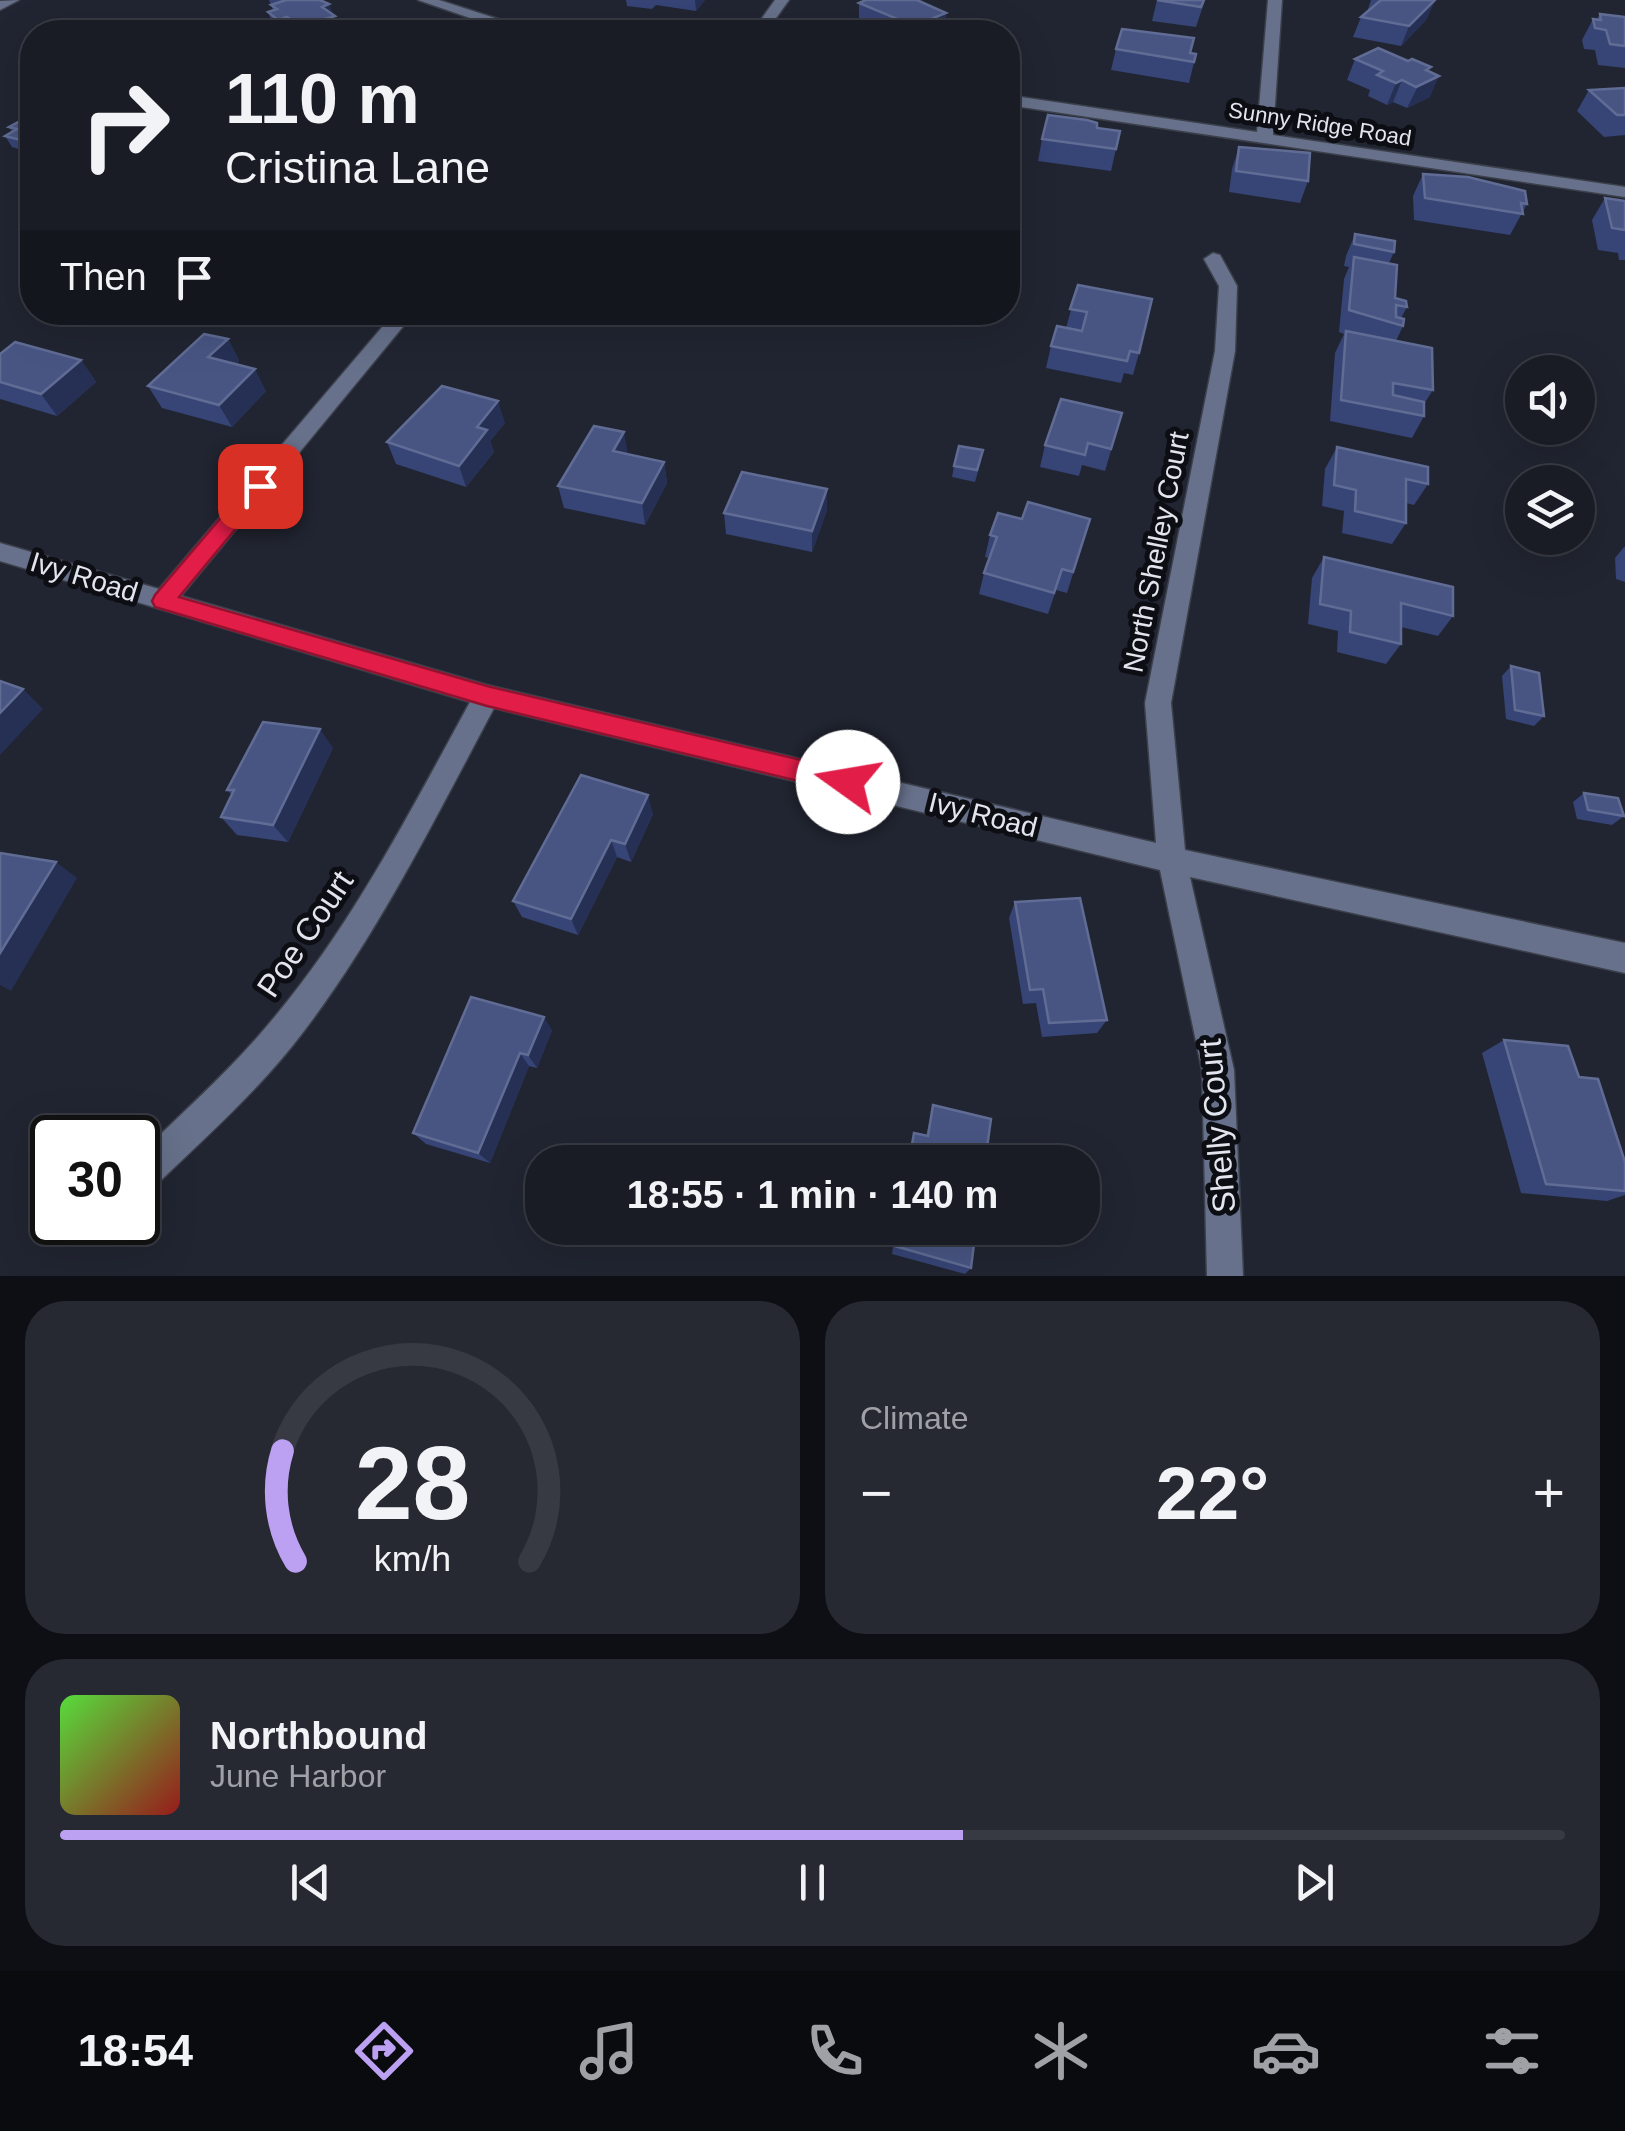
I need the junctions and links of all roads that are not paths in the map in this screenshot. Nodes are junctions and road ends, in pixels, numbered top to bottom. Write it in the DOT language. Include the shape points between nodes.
graph roads {
  1 [pos="12,0"];
  2 [pos="425,0"];
  3 [pos="1275,0"];
  4 [pos="0,6"];
  5 [pos="487,20"];
  6 [pos="1020,102"];
  7 [pos="1265,138"];
  8 [pos="1625,192"];
  9 [pos="1213,258"];
  10 [pos="395,325"];
  11 [pos="0,552"];
  12 [pos="163,601"];
  13 [pos="487,696"];
  14 [pos="1172,860"];
  15 [pos="1625,958"];
  16 [pos="160,1157"];
  17 [pos="1225,1276"];
  1 -- 4 [label="street"];
  2 -- 5 [label="street"];
  3 -- 7 [label="street"];
  6 -- 7 [label="street, Sunny Ridge Road"];
  7 -- 8 [label="street, Sunny Ridge Road"];
  9 -- 14 [label="street, North Shelley Court" via="1228,286 1224,351 1158,704"];
  10 -- 12 [label="street"];
  11 -- 12 [label="street, Ivy Road"];
  12 -- 13 [label="street, Ivy Road"];
  13 -- 14 [label="street, Ivy Road"];
  13 -- 16 [label="street, Poe Court" via="322,979 258,1062"];
  14 -- 15 [label="street, Ivy Road"];
  14 -- 17 [label="street, Shelly Court" via="1218,1070"];
}
